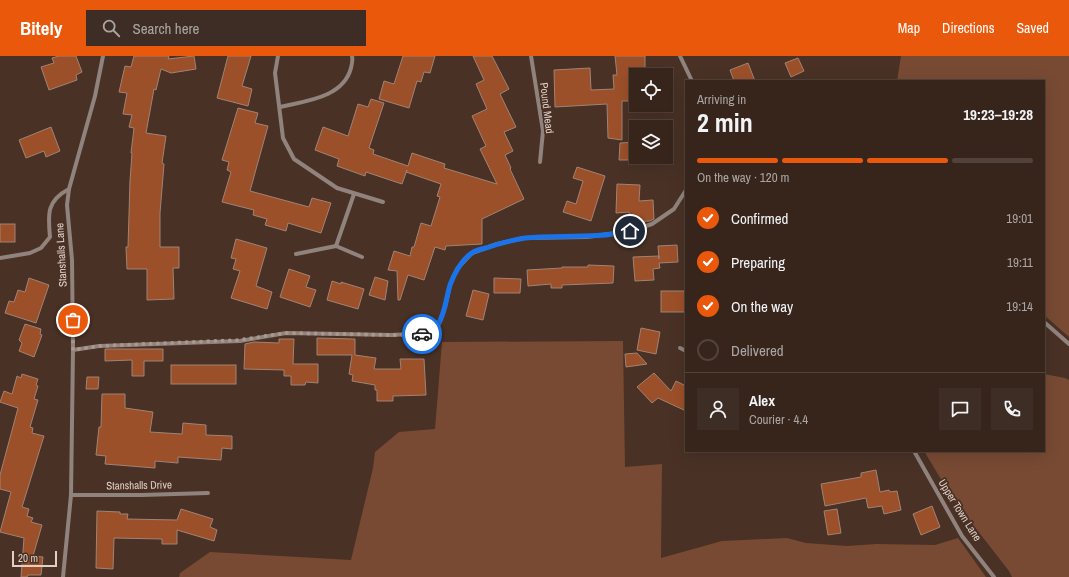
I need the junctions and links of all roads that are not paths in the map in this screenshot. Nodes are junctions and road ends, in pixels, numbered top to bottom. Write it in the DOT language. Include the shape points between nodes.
graph roads {
  1 [pos="103,56"];
  2 [pos="278,56"];
  3 [pos="352,56"];
  4 [pos="531,56"];
  5 [pos="680,56"];
  6 [pos="692,80"];
  7 [pos="280,107"];
  8 [pos="540,162"];
  9 [pos="69,189"];
  10 [pos="685,192"];
  11 [pos="354,194"];
  12 [pos="383,202"];
  13 [pos="336,246"];
  14 [pos="296,254"];
  15 [pos="362,257"];
  16 [pos="0,258"];
  17 [pos="1045,323"];
  18 [pos="1069,344"];
  19 [pos="680,348"];
  20 [pos="73,350"];
  21 [pos="685,350"];
  22 [pos="915,452"];
  23 [pos="208,493"];
  24 [pos="71,495"];
  25 [pos="64,577"];
  26 [pos="994,577"];
  1 -- 9 [label="street, Stanshalls Lane" via="95,96"];
  2 -- 7 [label="street" via="275,73"];
  3 -- 7 [label="street" via="348,76 339,87 325,96"];
  4 -- 8 [label="street, Pound Mead" via="543,131"];
  5 -- 6 [label="street"];
  7 -- 11 [label="street" via="283,138 294,159 337,188"];
  9 -- 16 [label="street" via="59,194 49,209 50,238 41,248 30,253"];
  9 -- 20 [label="street, Stanshalls Lane" via="67,205 72,260"];
  10 -- 20 [label="street" via="674,209 652,224 630,231 587,237 524,238 472,253 457,269 439,324 426,334 286,333 240,340 99,346"];
  11 -- 12 [label="street"];
  11 -- 13 [label="street"];
  13 -- 14 [label="street"];
  13 -- 15 [label="street"];
  17 -- 18 [label="street"];
  19 -- 21 [label="street"];
  20 -- 24 [label="street, Stanshalls Lane"];
  22 -- 26 [label="street, Upper Town Lane" via="962,536"];
  23 -- 24 [label="street, Stanshalls Drive"];
  24 -- 25 [label="street, Stanshalls Lane"];
}
